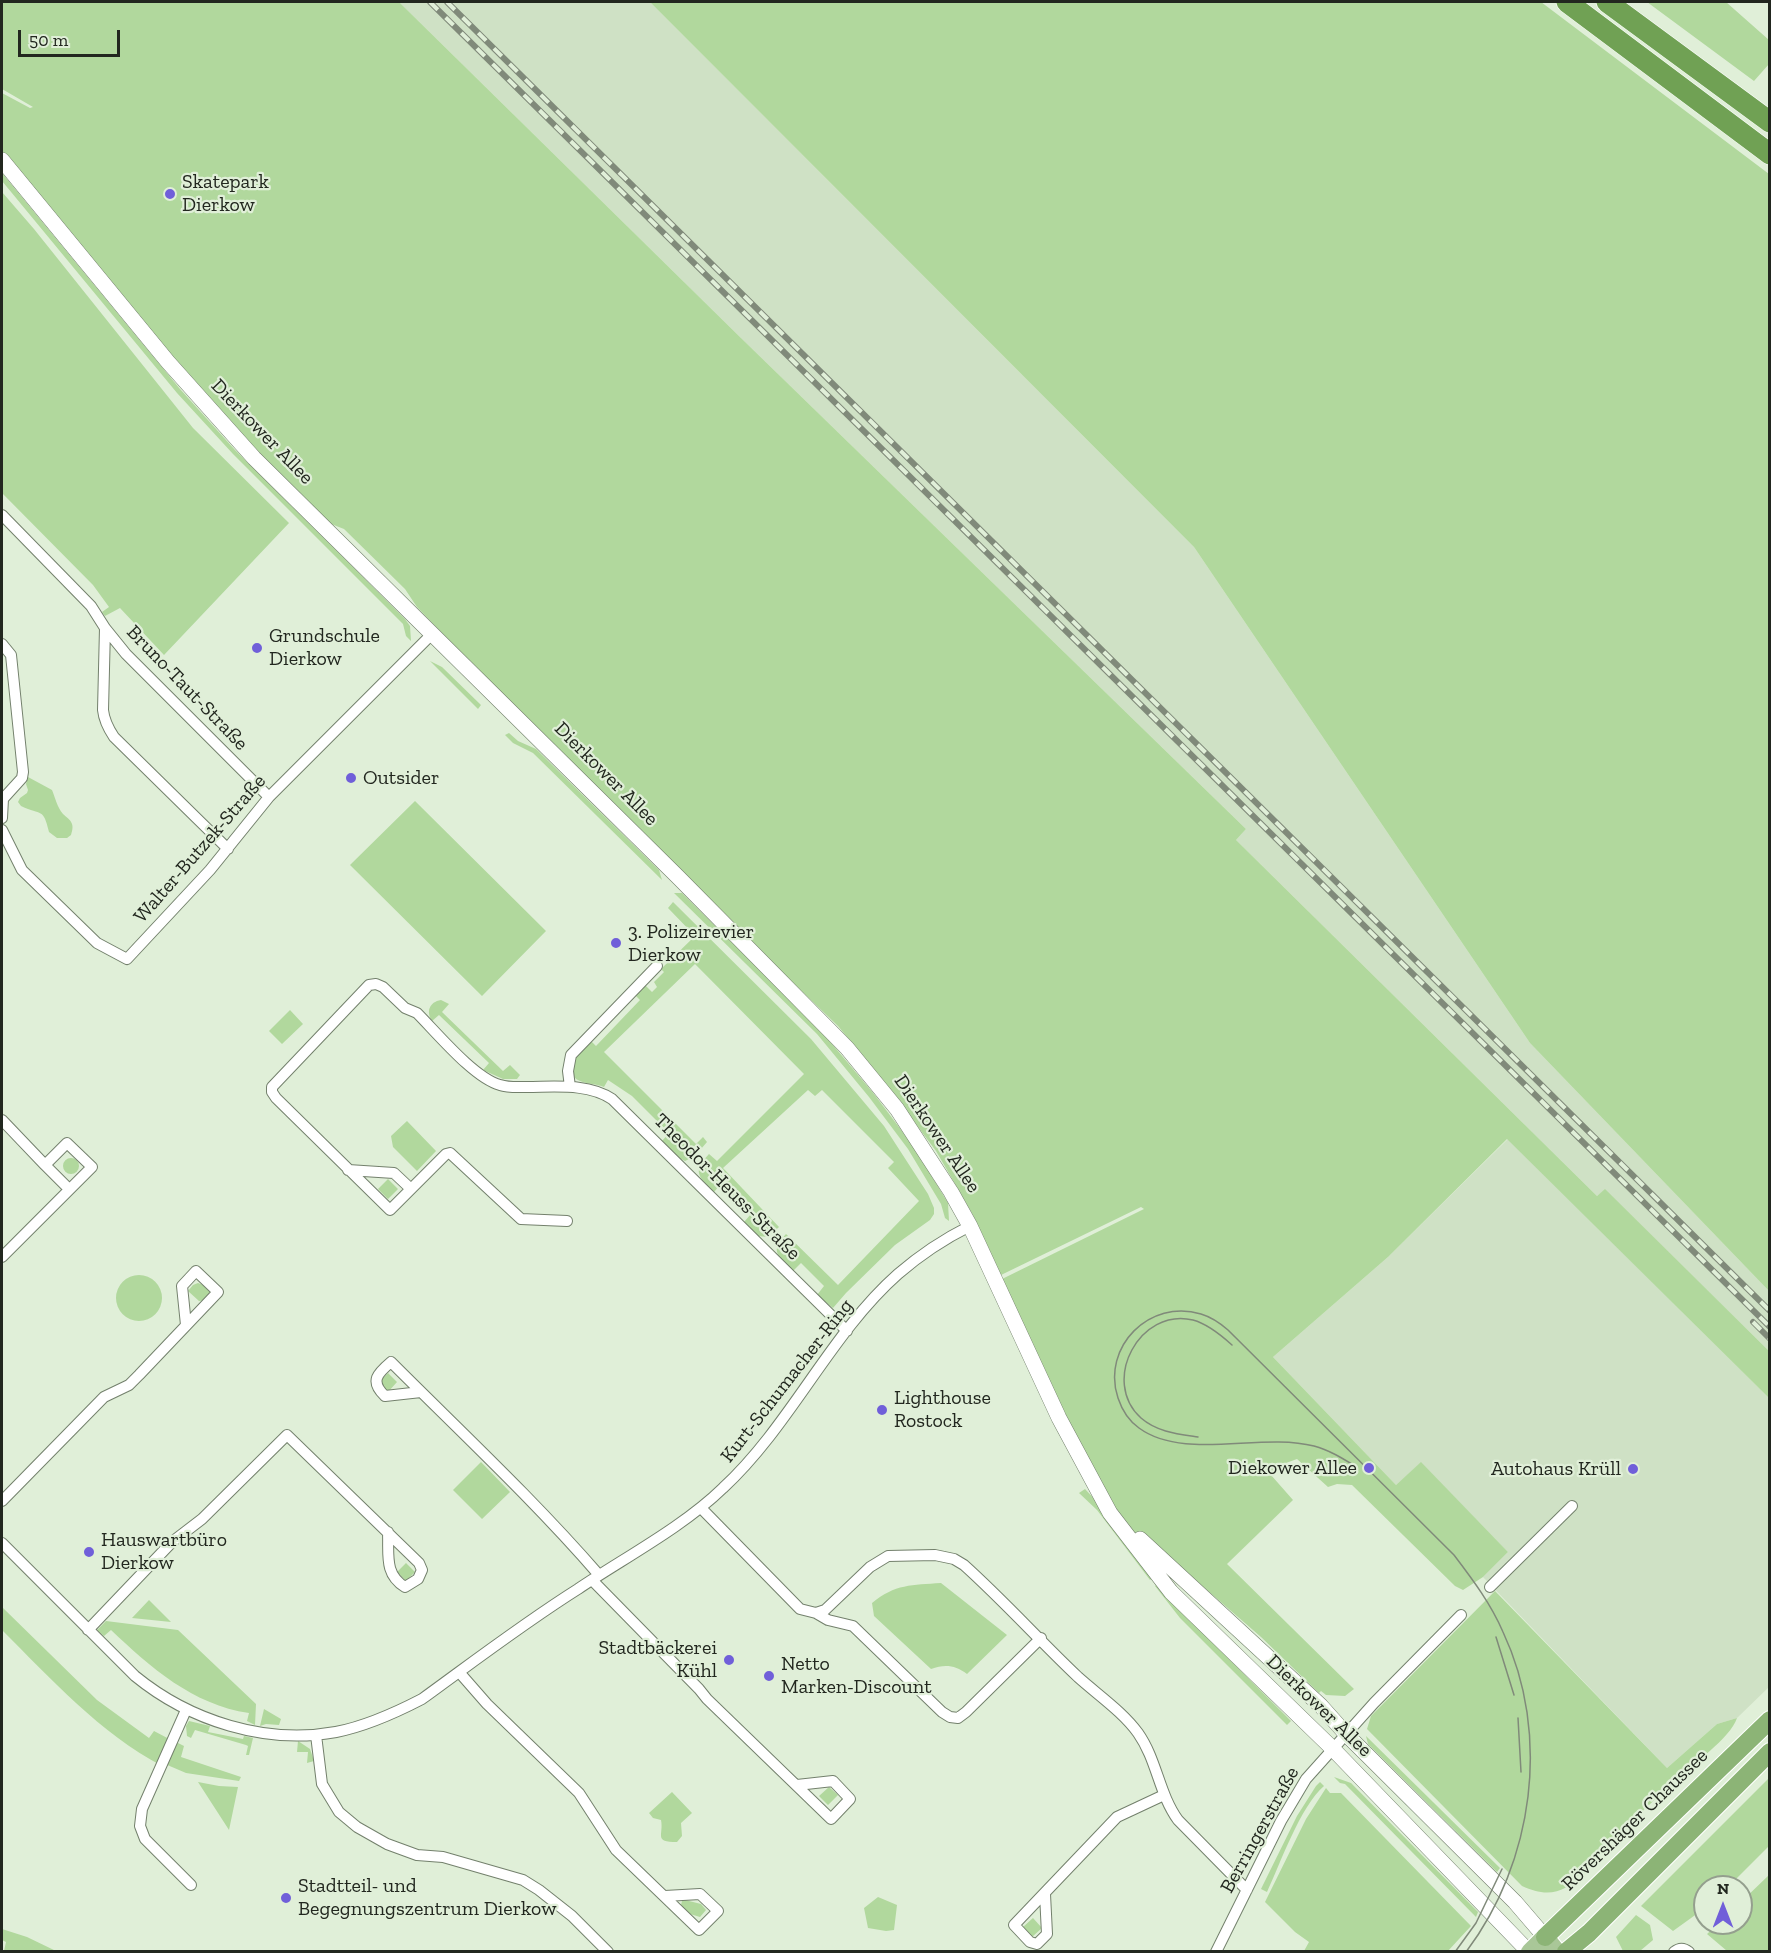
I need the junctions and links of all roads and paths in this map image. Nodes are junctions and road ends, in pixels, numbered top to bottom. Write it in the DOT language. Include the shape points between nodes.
graph roads {
  1 [pos="1567,2"];
  2 [pos="1607,2"];
  3 [pos="1770,122"];
  4 [pos="1770,154"];
  5 [pos="2,160"];
  6 [pos="2,515"];
  7 [pos="105,628"];
  8 [pos="432,634"];
  9 [pos="2,644"];
  10 [pos="269,797"];
  11 [pos="2,818"];
  12 [pos="2,830"];
  13 [pos="228,849"];
  14 [pos="657,966"];
  15 [pos="570,1088"];
  16 [pos="2,1120"];
  17 [pos="45,1165"];
  18 [pos="348,1170"];
  19 [pos="69,1189"];
  20 [pos="411,1190"];
  21 [pos="567,1221"];
  22 [pos="970,1226"];
  23 [pos="2,1257"];
  24 [pos="186,1325"];
  25 [pos="847,1331"];
  26 [pos="422,1392"];
  27 [pos="1093,1480"];
  28 [pos="2,1501"];
  29 [pos="1572,1506"];
  30 [pos="701,1508"];
  31 [pos="388,1532"];
  32 [pos="2,1543"];
  33 [pos="595,1578"];
  34 [pos="1490,1587"];
  35 [pos="816,1613"];
  36 [pos="1461,1615"];
  37 [pos="88,1630"];
  38 [pos="1041,1638"];
  39 [pos="459,1672"];
  40 [pos="186,1710"];
  41 [pos="1770,1720"];
  42 [pos="1346,1734"];
  43 [pos="316,1735"];
  44 [pos="1332,1748"];
  45 [pos="1770,1752"];
  46 [pos="797,1785"];
  47 [pos="1164,1795"];
  48 [pos="191,1885"];
  49 [pos="1247,1890"];
  50 [pos="1045,1894"];
  51 [pos="664,1896"];
  52 [pos="1551,1944"];
  53 [pos="608,1952"];
  54 [pos="1216,1952"];
  55 [pos="1529,1952"];
  56 [pos="1566,1952"];
  57 [pos="1674,1952"];
  58 [pos="1689,1952"];
  1 -- 4 [label="highway"];
  2 -- 3 [label="highway"];
  5 -- 8 [label="main road, Dierkower Allee" via="207,408"];
  6 -- 7 [label="street, Bruno-Taut-Straße" via="91,606"];
  7 -- 10 [label="street, Bruno-Taut-Straße" via="126,654"];
  7 -- 13 [label="street, Bruno-Taut-Straße" via="103,710 114,737"];
  8 -- 10 [label="street, Walter-Butzek-Straße"];
  8 -- 22 [label="main road, Dierkower Allee" via="847,1048 925,1149"];
  9 -- 11 [label="street" via="11,655 23,772 3,799"];
  10 -- 13 [label="street, Walter-Butzek-Straße"];
  12 -- 13 [label="street, Walter-Butzek-Straße" via="22,870 97,943 127,959"];
  14 -- 15 [label="street" via="571,1056"];
  15 -- 18 [label="street, Theodor-Heuss-Straße" via="512,1088 491,1082 417,1013 405,1008 383,987 369,985 272,1087 276,1098"];
  15 -- 25 [label="street, Theodor-Heuss-Straße" via="593,1090 612,1100"];
  16 -- 17 [label="street"];
  17 -- 19 [label="street"];
  17 -- 19 [label="street" via="67,1143 92,1167"];
  18 -- 20 [label="street" via="394,1173"];
  18 -- 20 [label="street, Theodor-Heuss-Straße" via="390,1210"];
  19 -- 23 [label="street"];
  20 -- 21 [label="street, Theodor-Heuss-Straße" via="450,1153 520,1219"];
  22 -- 25 [label="street, Kurt-Schumacher-Ring" via="897,1275"];
  22 -- 27 [label="main road, Dierkower Allee" via="1059,1418"];
  24 -- 24 [label="street" via="218,1292 195,1271 182,1286"];
  24 -- 28 [label="street" via="129,1385 104,1397"];
  25 -- 30 [label="street, Kurt-Schumacher-Ring" via="761,1448"];
  26 -- 33 [label="street" via="573,1544"];
  27 -- 42 [label="main road, Dierkower Allee" via="1137,1537 1321,1706"];
  27 -- 44 [label="main road, Dierkower Allee" via="1110,1513 1171,1592"];
  29 -- 34 [label="street"];
  30 -- 33 [label="street, Kurt-Schumacher-Ring"];
  30 -- 35 [label="street" via="800,1609"];
  31 -- 31 [label="street" via="422,1570 418,1579 405,1587 390,1572"];
  31 -- 37 [label="street" via="287,1435 202,1519 172,1542"];
  32 -- 37 [label="street, Kurt-Schumacher-Ring"];
  33 -- 39 [label="street, Kurt-Schumacher-Ring"];
  33 -- 46 [label="street" via="707,1699"];
  35 -- 38 [label="street" via="832,1605 879,1560 895,1555 935,1555 964,1565"];
  35 -- 38 [label="street" via="853,1626 942,1712 958,1718"];
  36 -- 42 [label="street, Dierkower Allee"];
  37 -- 40 [label="street, Kurt-Schumacher-Ring" via="144,1683"];
  38 -- 47 [label="street" via="1138,1733 1151,1755"];
  39 -- 43 [label="street, Kurt-Schumacher-Ring" via="422,1699 394,1713 361,1726"];
  39 -- 51 [label="street" via="579,1793 616,1850"];
  40 -- 43 [label="street, Kurt-Schumacher-Ring" via="245,1729"];
  40 -- 48 [label="street" via="142,1809 140,1826 145,1839"];
  41 -- 52 [label="highway, Rövershäger Chaussee"];
  42 -- 44 [label="street, Berringerstraße"];
  42 -- 52 [label="main road, Dierkower Allee" via="1509,1896"];
  43 -- 53 [label="street" via="322,1784 339,1812 357,1827 417,1855 443,1857 523,1880 572,1916"];
  44 -- 49 [label="street, Berringerstraße" via="1292,1801"];
  44 -- 55 [label="main road, Dierkower Allee"];
  45 -- 56 [label="highway"];
  46 -- 46 [label="street" via="831,1819 850,1799 833,1781"];
  47 -- 49 [label="street" via="1178,1820"];
  47 -- 50 [label="street" via="1117,1817"];
  49 -- 54 [label="street, Berringerstraße"];
  51 -- 51 [label="street" via="699,1930 718,1911 700,1894"];
  52 -- 55 [label="main road, Rövershäger Chaussee"];
  57 -- 58 [label="street"];
}
